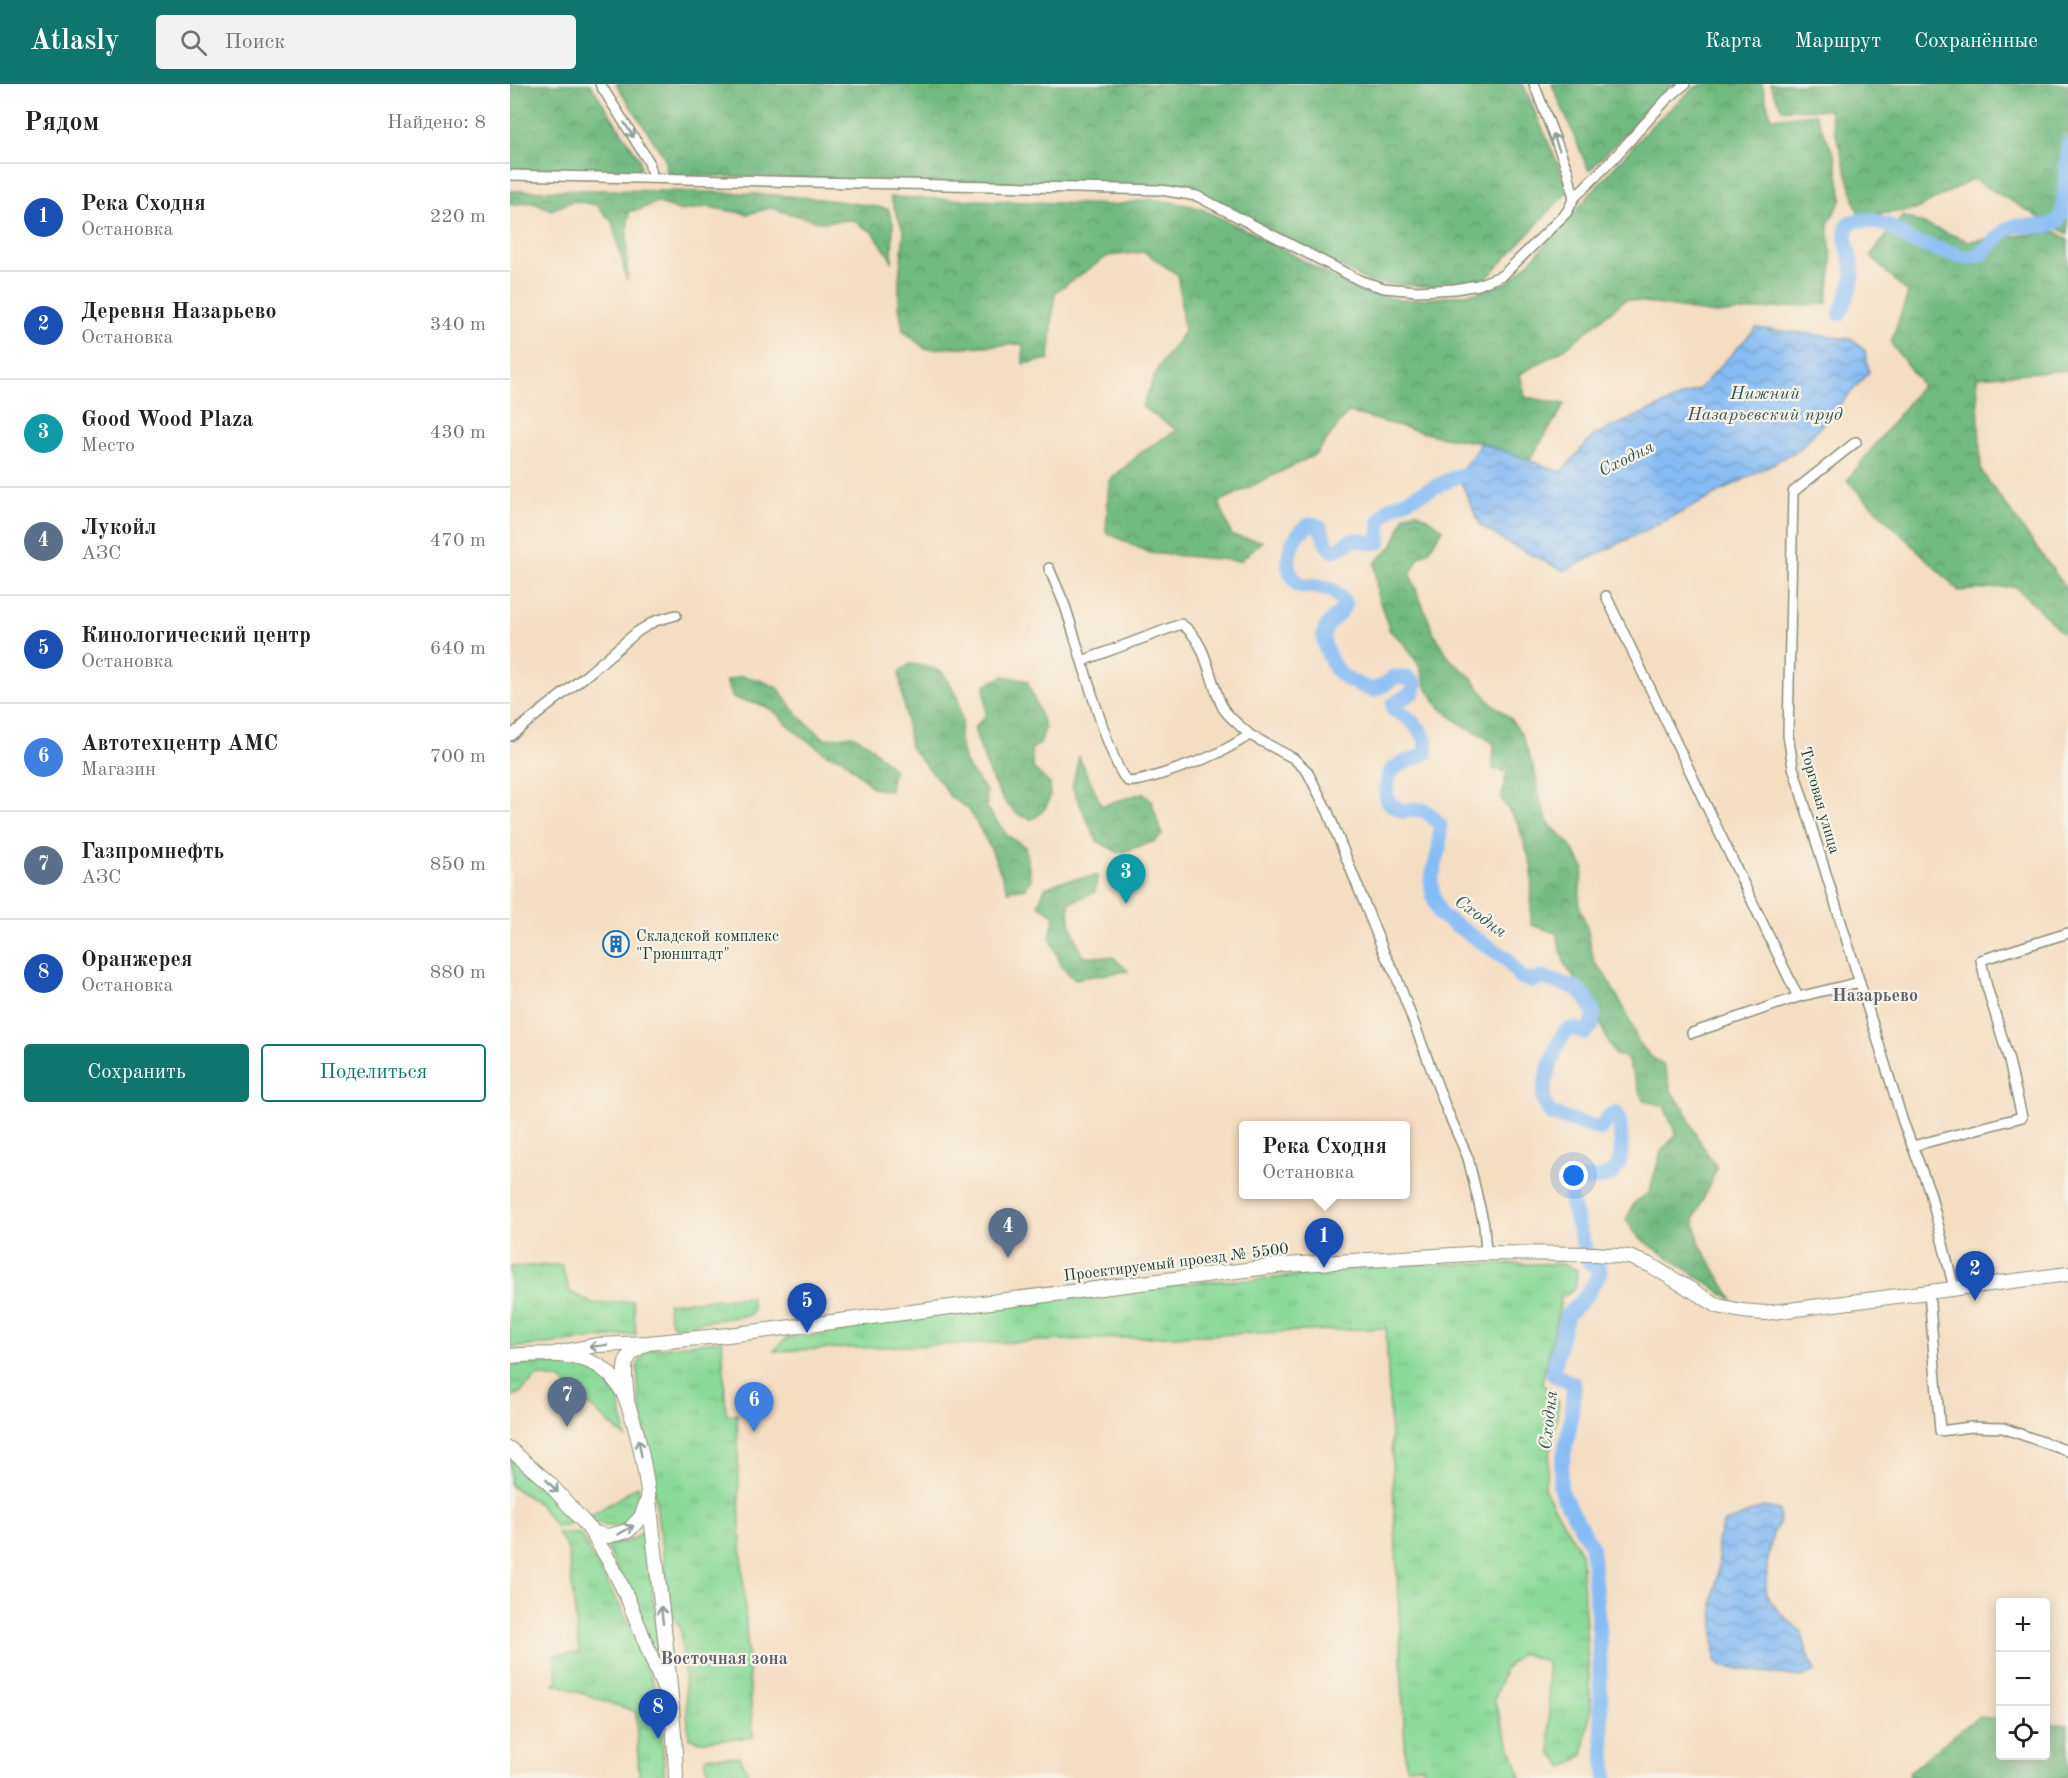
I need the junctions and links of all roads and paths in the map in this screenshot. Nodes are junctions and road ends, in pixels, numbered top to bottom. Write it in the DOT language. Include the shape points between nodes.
graph roads {
  1 [pos="600,84"];
  2 [pos="1534,84"];
  3 [pos="1684,84"];
  4 [pos="510,175"];
  5 [pos="653,178"];
  6 [pos="1574,198"];
  7 [pos="1856,442"];
  8 [pos="1049,568"];
  9 [pos="1606,596"];
  10 [pos="676,615"];
  11 [pos="1082,661"];
  12 [pos="1250,735"];
  13 [pos="510,736"];
  14 [pos="2068,933"];
  15 [pos="1860,982"];
  16 [pos="1798,998"];
  17 [pos="1692,1033"];
  18 [pos="1914,1146"];
  19 [pos="1486,1253"];
  20 [pos="2068,1274"];
  21 [pos="1954,1288"];
  22 [pos="1929,1292"];
  23 [pos="648,1343"];
  24 [pos="548,1355"];
  25 [pos="510,1356"];
  26 [pos="627,1400"];
  27 [pos="510,1449"];
  28 [pos="2068,1451"];
  29 [pos="649,1497"];
  30 [pos="589,1528"];
  31 [pos="674,1715"];
  32 [pos="676,1778"];
  1 -- 5 [label="street, one-way" via="649,162"];
  6 -- 2 [label="street, one-way"];
  3 -- 6 [label="street"];
  4 -- 5 [label="street"];
  5 -- 6 [label="street" via="1161,190 1197,195 1361,281 1418,291 1478,285 1503,275 1567,212"];
  7 -- 15 [label="street, Торговая улица" via="1793,492 1788,735 1793,767"];
  8 -- 11 [label="street"];
  9 -- 16 [label="street"];
  10 -- 13 [label="street" via="637,632"];
  11 -- 12 [label="street" via="1181,624 1191,630 1224,709"];
  11 -- 12 [label="street" via="1121,776 1127,781 1135,783 1217,754"];
  12 -- 19 [label="street" via="1293,758 1307,771 1329,812 1468,1158 1484,1225"];
  14 -- 18 [label="street" via="1981,960 2022,1117"];
  15 -- 16 [label="street"];
  15 -- 18 [label="street, Торговая улица"];
  16 -- 17 [label="street"];
  18 -- 21 [label="street, Торговая улица"];
  19 -- 22 [label="street, Проектируемый проезд № 5500" via="1629,1257 1650,1265 1718,1306 1765,1313"];
  19 -- 23 [label="street, Проектируемый проезд № 5500" via="1285,1264"];
  20 -- 21 [label="street, Проектируемый проезд № 5500"];
  21 -- 22 [label="street, Проектируемый проезд № 5500"];
  22 -- 28 [label="street" via="1940,1431 2003,1428"];
  23 -- 24 [label="street, Проектируемый проезд № 5500, one-way" via="597,1345"];
  23 -- 26 [label="street" via="633,1349 626,1360"];
  24 -- 25 [label="street"];
  24 -- 26 [label="street" via="594,1363 612,1377"];
  29 -- 26 [label="street, one-way"];
  27 -- 30 [label="street, one-way" via="549,1483"];
  30 -- 29 [label="street, one-way" via="608,1536 628,1531 641,1517"];
  31 -- 29 [label="street, one-way"];
  30 -- 31 [label="street" via="627,1597"];
  31 -- 32 [label="street"];
}
